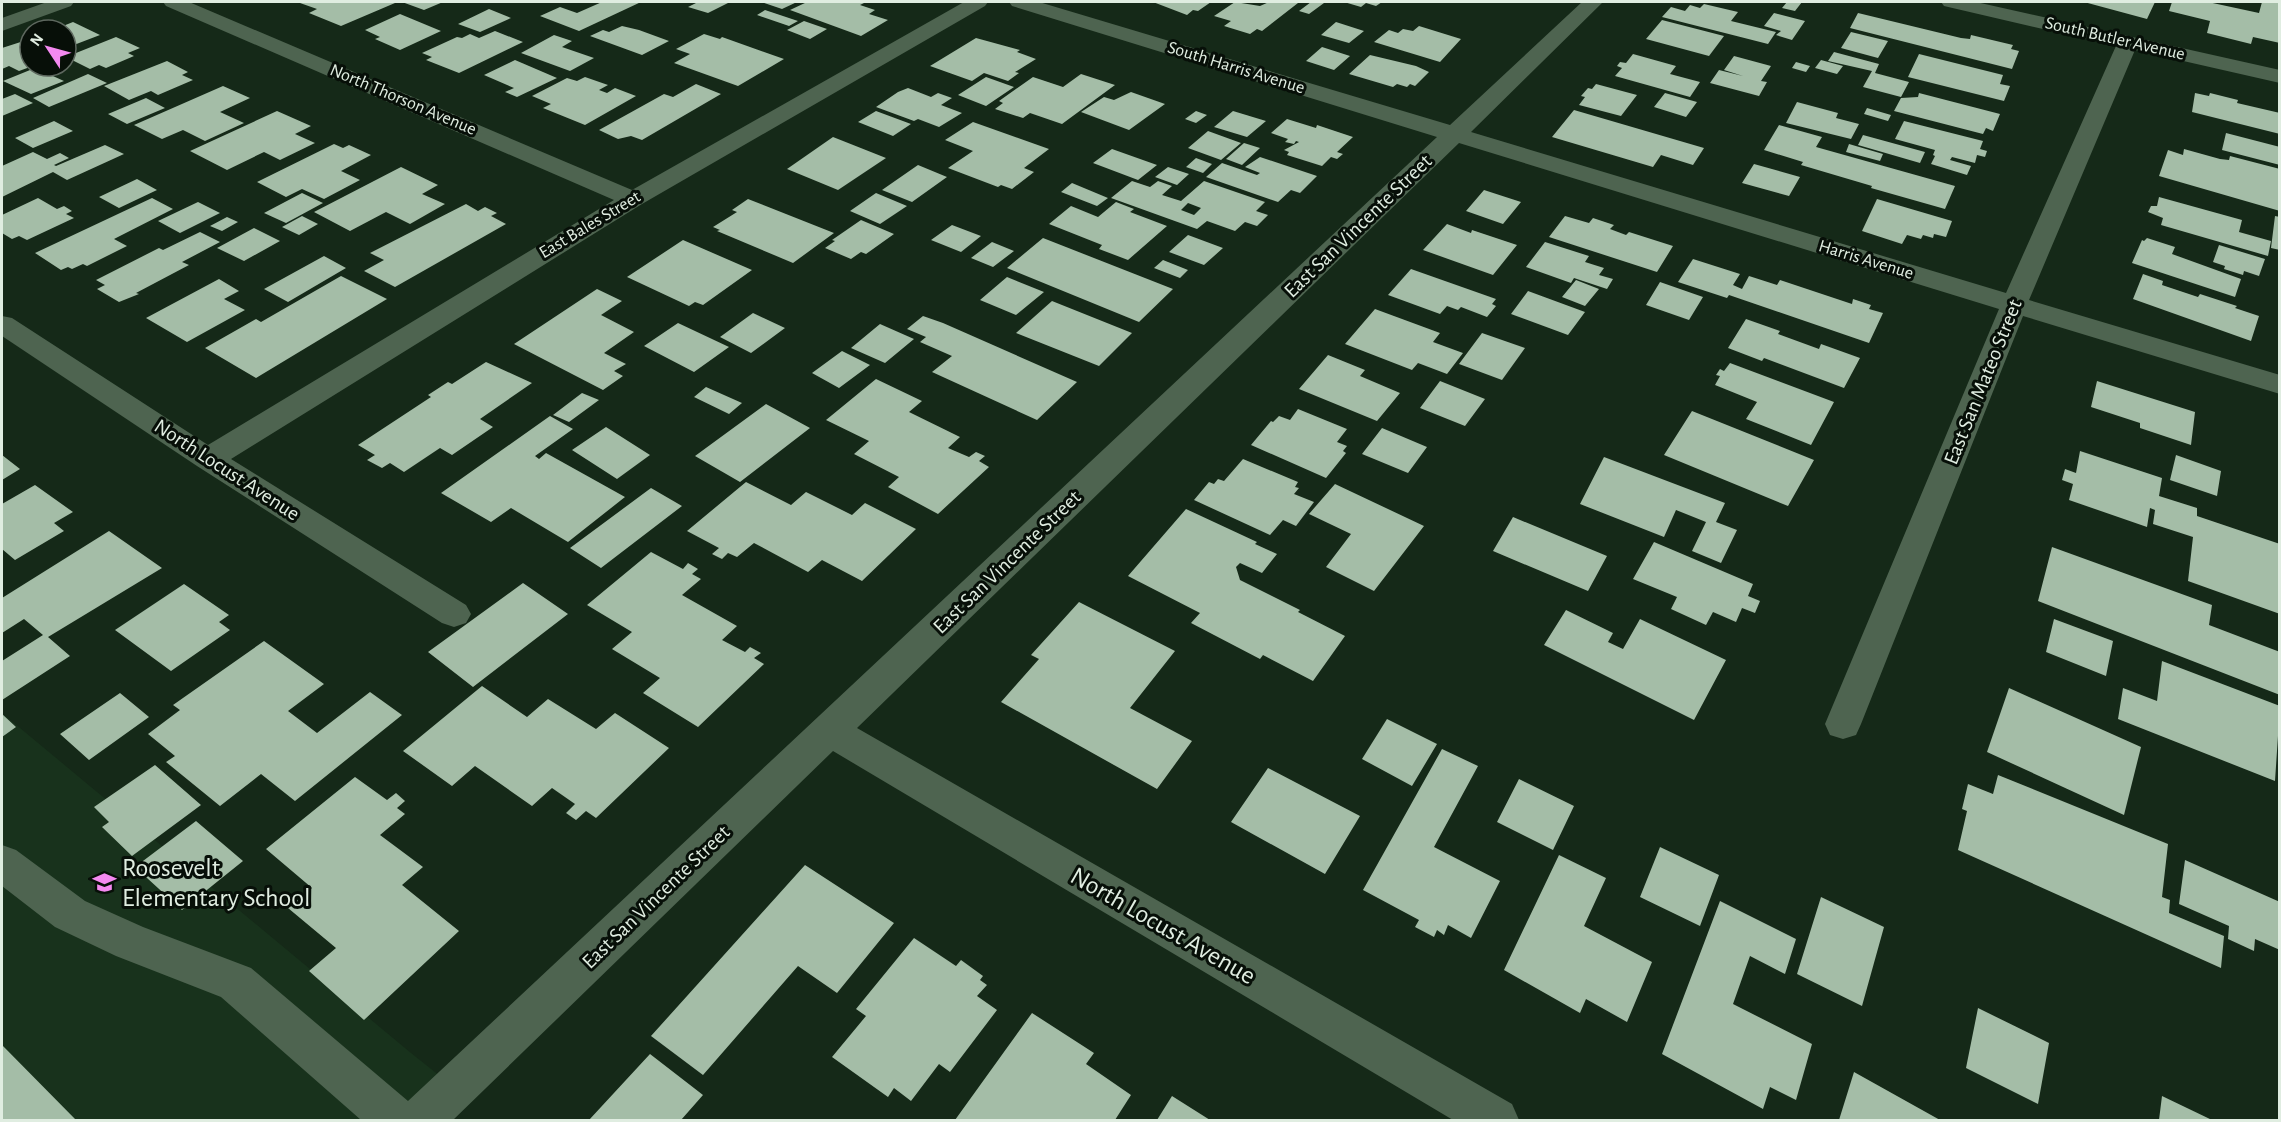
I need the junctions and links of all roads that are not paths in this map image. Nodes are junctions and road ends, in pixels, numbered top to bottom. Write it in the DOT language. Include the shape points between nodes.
graph roads {
  1 [pos="64,2"];
  2 [pos="173,2"];
  3 [pos="978,2"];
  4 [pos="1018,2"];
  5 [pos="1593,2"];
  6 [pos="1951,2"];
  7 [pos="2,25"];
  8 [pos="2128,42"];
  9 [pos="2280,77"];
  10 [pos="1453,135"];
  11 [pos="633,199"];
  12 [pos="2014,304"];
  13 [pos="2,324"];
  14 [pos="2280,385"];
  15 [pos="208,459"];
  16 [pos="454,614"];
  17 [pos="1843,724"];
  18 [pos="830,731"];
  19 [pos="2,863"];
  20 [pos="395,1120"];
  21 [pos="421,1120"];
  22 [pos="1496,1120"];
  1 -- 7 [label="street"];
  2 -- 11 [label="street, North Thorson Avenue"];
  3 -- 11 [label="street, East Bales Street"];
  4 -- 10 [label="street, South Harris Avenue"];
  5 -- 10 [label="street, East San Vincente Street"];
  6 -- 8 [label="street, South Butler Avenue"];
  8 -- 9 [label="street, South Butler Avenue"];
  8 -- 12 [label="street, East San Mateo Street"];
  10 -- 12 [label="street, Harris Avenue"];
  10 -- 18 [label="street, East San Vincente Street"];
  11 -- 15 [label="street, East Bales Street"];
  12 -- 14 [label="street, Harris Avenue"];
  12 -- 17 [label="street, East San Mateo Street"];
  13 -- 15 [label="street, North Locust Avenue"];
  15 -- 16 [label="street, North Locust Avenue"];
  18 -- 21 [label="street, East San Vincente Street"];
  18 -- 22 [label="street, North Locust Avenue"];
  19 -- 20 [label="street" via="70,914 236,982"];
}
